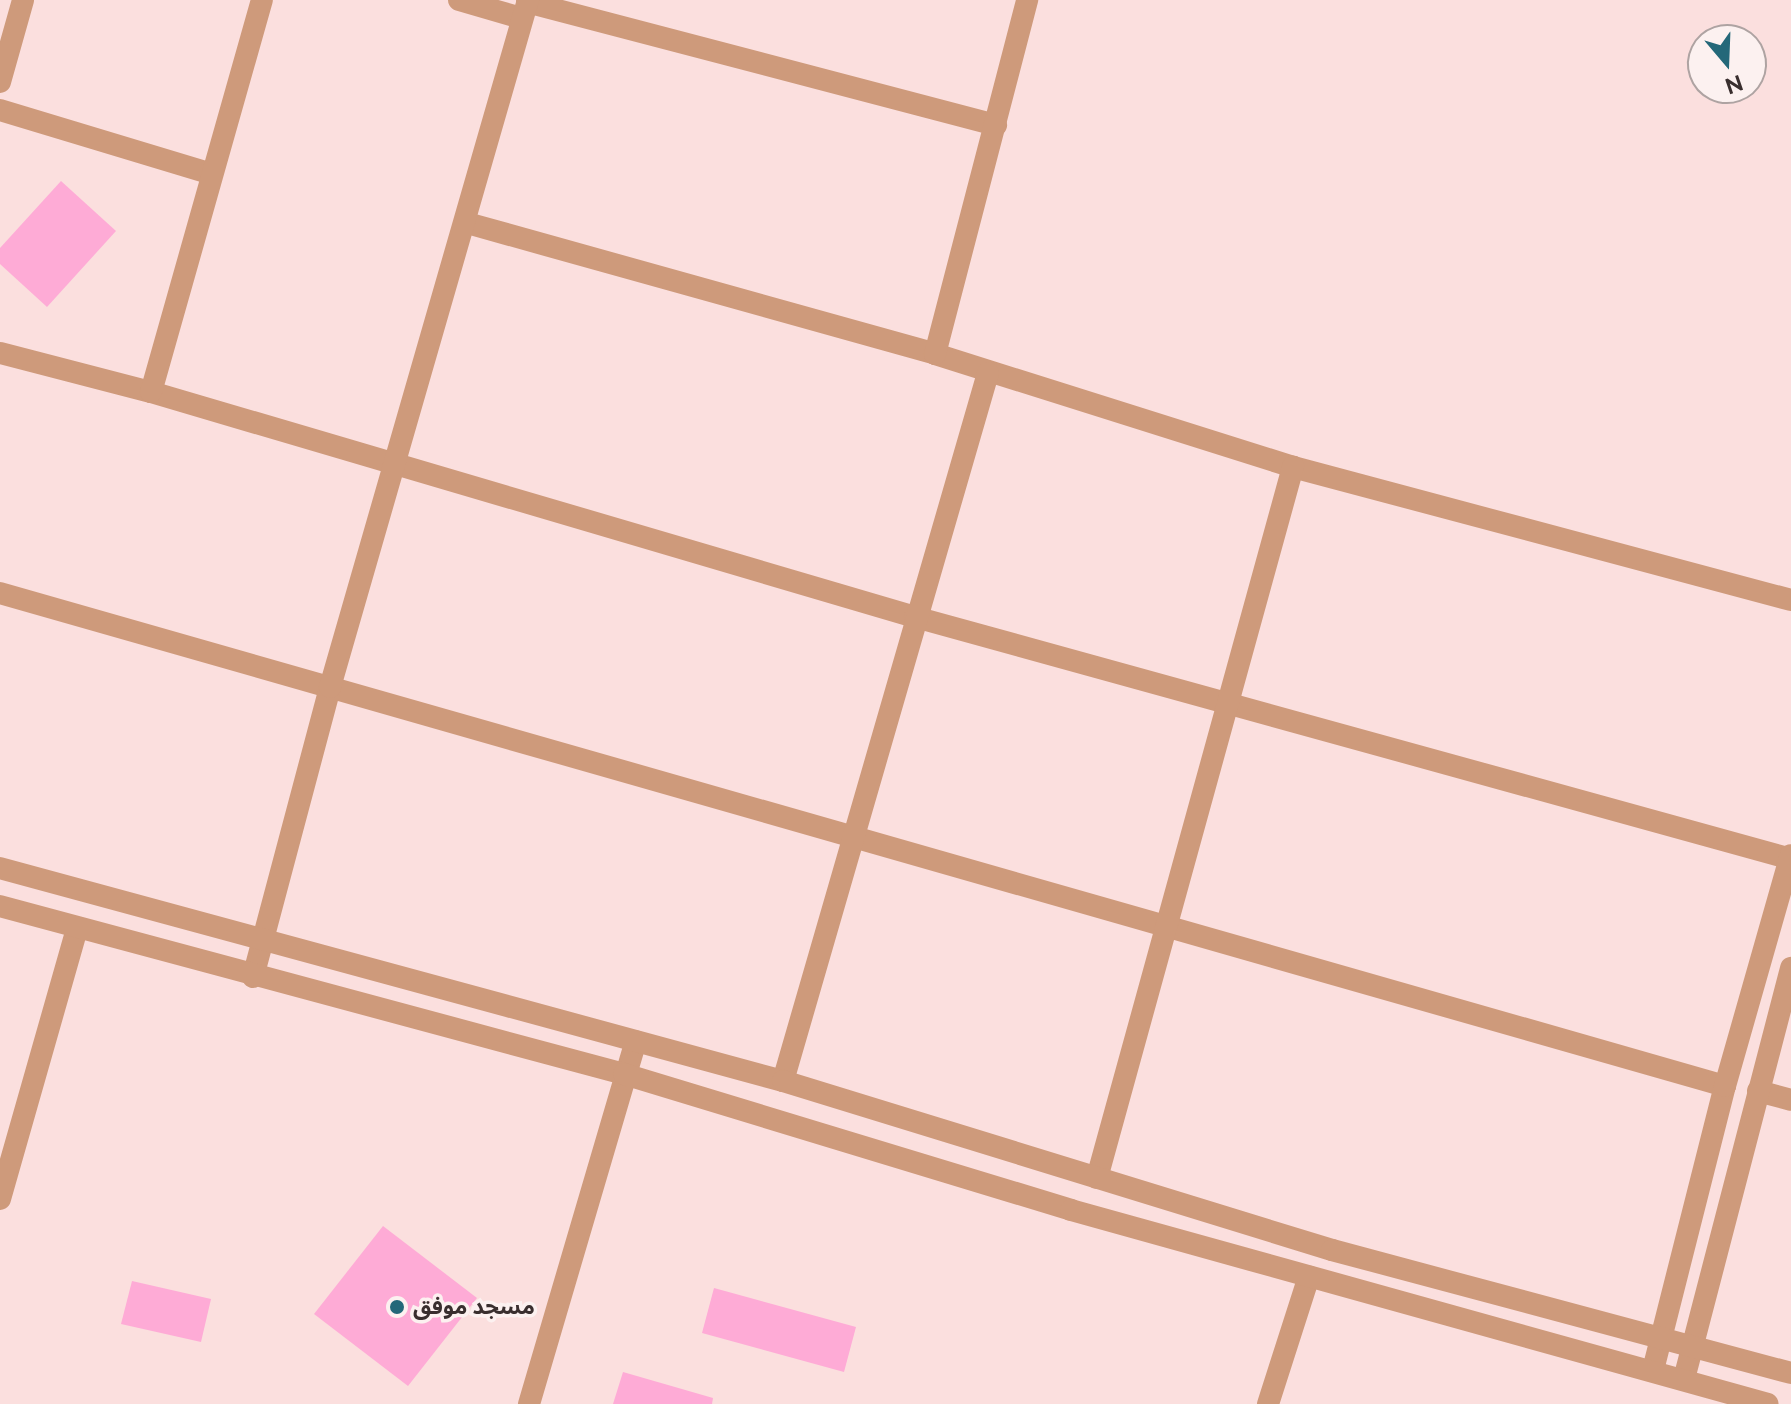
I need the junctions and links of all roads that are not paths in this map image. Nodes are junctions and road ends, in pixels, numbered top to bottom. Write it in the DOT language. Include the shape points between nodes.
graph roads {
  1 [pos="23,0"];
  2 [pos="262,0"];
  3 [pos="459,0"];
  4 [pos="1027,0"];
  5 [pos="525,7"];
  6 [pos="0,82"];
  7 [pos="0,110"];
  8 [pos="996,125"];
  9 [pos="209,173"];
  10 [pos="467,223"];
  11 [pos="0,353"];
  12 [pos="935,354"];
  13 [pos="988,373"];
  14 [pos="151,392"];
  15 [pos="397,465"];
  16 [pos="1293,467"];
  17 [pos="0,593"];
  18 [pos="1791,600"];
  19 [pos="915,617"];
  20 [pos="330,687"];
  21 [pos="1227,700"];
  22 [pos="853,837"];
  23 [pos="1791,857"];
  24 [pos="0,868"];
  25 [pos="0,906"];
  26 [pos="1165,923"];
  27 [pos="77,928"];
  28 [pos="264,942"];
  29 [pos="1791,968"];
  30 [pos="253,977"];
  31 [pos="636,1041"];
  32 [pos="624,1074"];
  33 [pos="783,1081"];
  34 [pos="1725,1086"];
  35 [pos="1758,1091"];
  36 [pos="1791,1100"];
  37 [pos="1097,1178"];
  38 [pos="0,1199"];
  39 [pos="1309,1276"];
  40 [pos="1661,1338"];
  41 [pos="1692,1347"];
  42 [pos="1653,1370"];
  43 [pos="1791,1373"];
  44 [pos="1684,1379"];
  45 [pos="529,1404"];
  46 [pos="1268,1404"];
  47 [pos="1768,1404"];
  1 -- 6 [label="street"];
  2 -- 9 [label="street"];
  3 -- 5 [label="street"];
  4 -- 8 [label="street"];
  5 -- 8 [label="street"];
  5 -- 10 [label="street"];
  7 -- 9 [label="street"];
  8 -- 12 [label="street"];
  9 -- 14 [label="street"];
  10 -- 12 [label="street"];
  10 -- 15 [label="street"];
  11 -- 14 [label="street"];
  12 -- 13 [label="street"];
  13 -- 16 [label="street"];
  13 -- 19 [label="street"];
  14 -- 15 [label="street"];
  15 -- 19 [label="street"];
  15 -- 20 [label="street"];
  16 -- 18 [label="street"];
  16 -- 21 [label="street"];
  17 -- 20 [label="street"];
  19 -- 21 [label="street"];
  19 -- 22 [label="street"];
  20 -- 22 [label="street"];
  20 -- 28 [label="street"];
  21 -- 23 [label="street"];
  21 -- 26 [label="street"];
  22 -- 26 [label="street"];
  22 -- 33 [label="street"];
  23 -- 34 [label="street"];
  24 -- 28 [label="street"];
  25 -- 27 [label="street"];
  26 -- 34 [label="street"];
  26 -- 37 [label="street"];
  27 -- 30 [label="street"];
  27 -- 38 [label="street"];
  28 -- 30 [label="street"];
  28 -- 31 [label="street"];
  29 -- 35 [label="street"];
  30 -- 32 [label="street"];
  31 -- 32 [label="street"];
  31 -- 33 [label="street"];
  32 -- 39 [label="street" via="1071,1210"];
  32 -- 45 [label="street"];
  33 -- 37 [label="street"];
  34 -- 40 [label="street"];
  35 -- 36 [label="street"];
  35 -- 41 [label="street"];
  37 -- 40 [label="street" via="1332,1250"];
  39 -- 42 [label="street"];
  39 -- 46 [label="street"];
  40 -- 41 [label="street"];
  40 -- 42 [label="street"];
  41 -- 43 [label="street"];
  41 -- 44 [label="street"];
  42 -- 44 [label="street"];
  44 -- 47 [label="street"];
}
